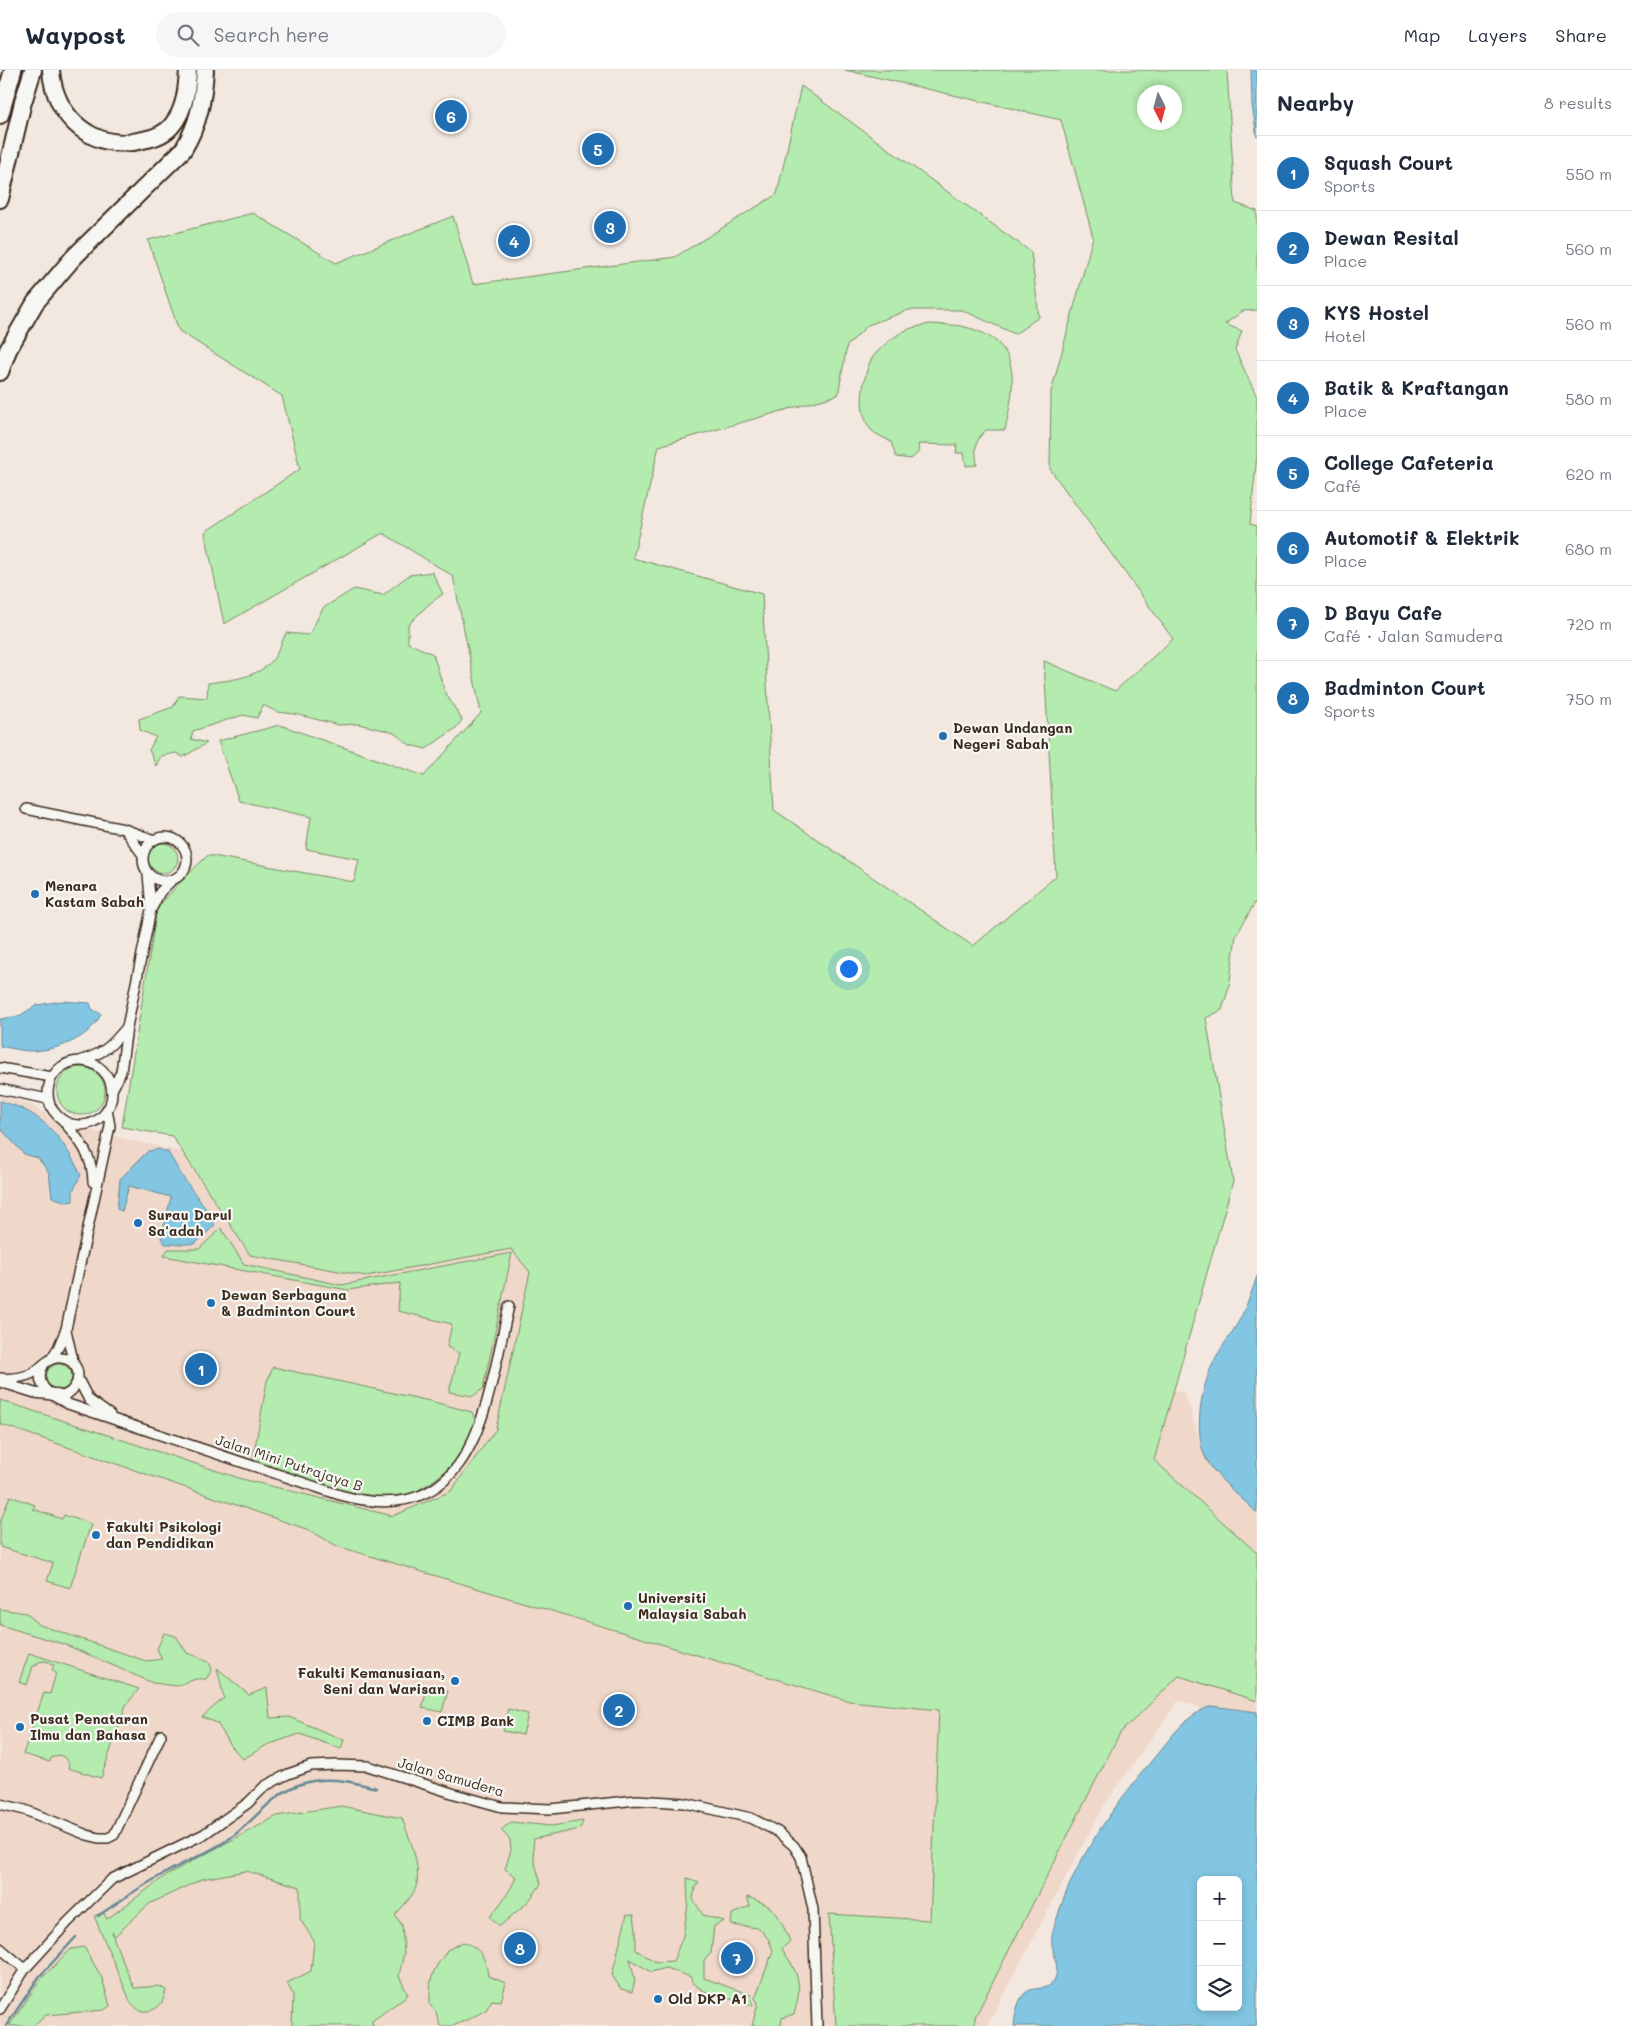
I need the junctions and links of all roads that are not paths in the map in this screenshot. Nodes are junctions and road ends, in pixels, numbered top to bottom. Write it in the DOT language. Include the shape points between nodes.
graph roads {
  1 [pos="12,70"];
  2 [pos="33,70"];
  3 [pos="51,70"];
  4 [pos="188,70"];
  5 [pos="205,70"];
  6 [pos="0,115"];
  7 [pos="0,199"];
  8 [pos="0,372"];
  9 [pos="26,809"];
  10 [pos="124,829"];
  11 [pos="154,840"];
  12 [pos="143,855"];
  13 [pos="148,874"];
  14 [pos="171,881"];
  15 [pos="151,910"];
  16 [pos="127,1027"];
  17 [pos="80,1061"];
  18 [pos="0,1068"];
  19 [pos="52,1077"];
  20 [pos="0,1089"];
  21 [pos="112,1090"];
  22 [pos="48,1099"];
  23 [pos="107,1109"];
  24 [pos="61,1119"];
  25 [pos="93,1198"];
  26 [pos="509,1306"];
  27 [pos="66,1330"];
  28 [pos="47,1362"];
  29 [pos="74,1365"];
  30 [pos="0,1378"];
  31 [pos="78,1379"];
  32 [pos="0,1382"];
  33 [pos="52,1395"];
  34 [pos="115,1419"];
  35 [pos="161,1735"];
  36 [pos="0,1804"];
  37 [pos="0,1948"];
  38 [pos="25,1969"];
  39 [pos="0,2008"];
  40 [pos="817,2026"];
  1 -- 6 [label="highway"];
  2 -- 7 [label="highway"];
  3 -- 4 [label="highway" via="52,85 61,109 82,131 110,142 136,142 156,137 172,126 182,108"];
  5 -- 8 [label="highway" via="203,99 194,132 183,150 73,258 35,303 8,350"];
  9 -- 10 [label="street"];
  10 -- 11 [label="street"];
  10 -- 12 [label="street"];
  11 -- 12 [label="street" via="146,846"];
  11 -- 14 [label="street" via="162,837 178,840 188,856 181,875"];
  12 -- 13 [label="street" via="142,862"];
  13 -- 14 [label="street" via="158,881"];
  13 -- 15 [label="street"];
  14 -- 15 [label="street" via="160,892"];
  15 -- 16 [label="street"];
  16 -- 17 [label="street" via="108,1049"];
  16 -- 21 [label="street" via="121,1072"];
  17 -- 19 [label="street" via="66,1064"];
  17 -- 21 [label="street" via="99,1067 108,1077"];
  18 -- 19 [label="street"];
  19 -- 22 [label="street"];
  20 -- 22 [label="street"];
  21 -- 23 [label="street"];
  22 -- 24 [label="street"];
  23 -- 24 [label="street" via="98,1119 86,1124 73,1124"];
  23 -- 25 [label="street" via="110,1126"];
  24 -- 25 [label="street" via="78,1138 91,1163"];
  25 -- 27 [label="street"];
  26 -- 34 [label="street, Jalan Mini Putrajaya B" via="474,1440 461,1463 428,1493 413,1500 388,1503 361,1501"];
  27 -- 28 [label="street"];
  27 -- 29 [label="street"];
  28 -- 29 [label="street" via="66,1359"];
  28 -- 30 [label="street" via="30,1374 13,1379"];
  28 -- 33 [label="street" via="41,1370 40,1380"];
  29 -- 31 [label="street"];
  31 -- 33 [label="street" via="71,1392 62,1396"];
  31 -- 34 [label="street" via="89,1400"];
  32 -- 33 [label="street"];
  33 -- 34 [label="street, Jalan Mini Putrajaya B" via="68,1404"];
  35 -- 36 [label="street" via="114,1835 108,1838 86,1835 25,1810"];
  37 -- 38 [label="street"];
  38 -- 39 [label="street, Jalan Samudera"];
  38 -- 40 [label="street, Jalan Samudera" via="112,1879 204,1834 248,1803 265,1786 311,1766 368,1766 502,1806 551,1809 637,1800 685,1803 751,1818 778,1832 801,1857 813,1909"];
}
